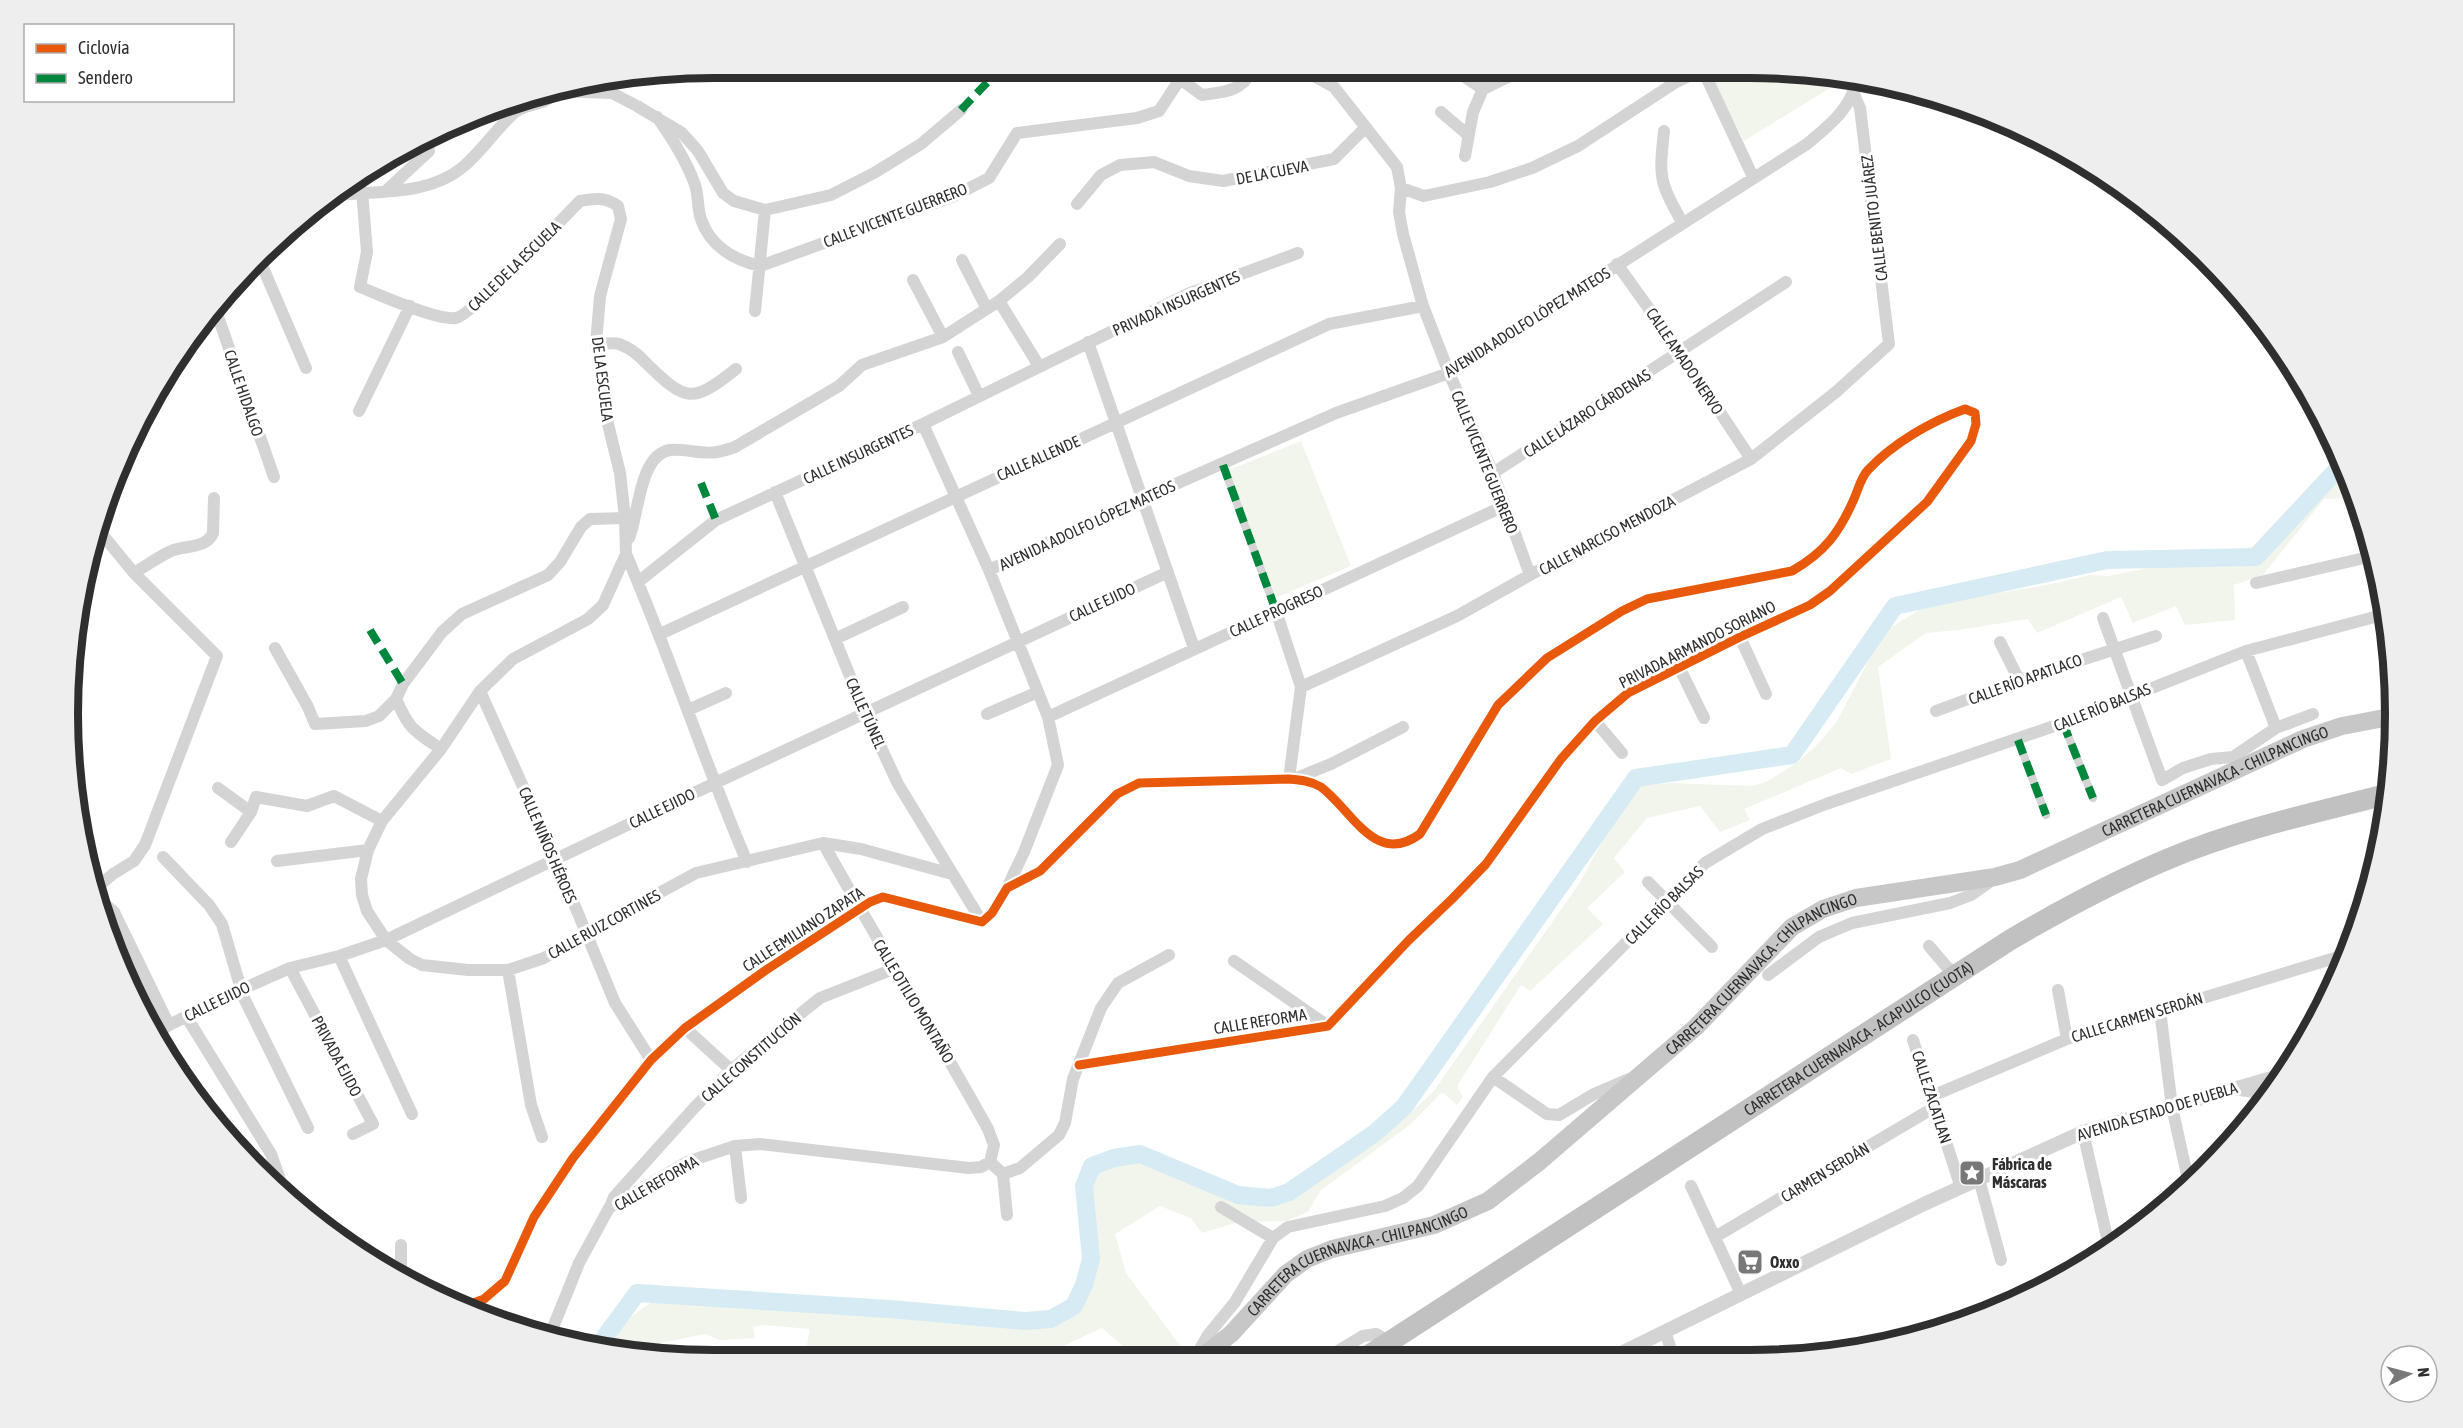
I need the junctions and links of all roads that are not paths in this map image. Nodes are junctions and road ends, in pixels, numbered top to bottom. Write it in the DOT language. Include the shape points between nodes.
graph roads {
  1 [pos="1248,78"];
  2 [pos="1318,78"];
  3 [pos="1466,78"];
  4 [pos="1506,78"];
  5 [pos="1675,78"];
  6 [pos="1685,78"];
  7 [pos="1707,78"];
  8 [pos="1676,82"];
  9 [pos="1855,88"];
  10 [pos="1483,89"];
  11 [pos="584,91"];
  12 [pos="547,100"];
  13 [pos="530,106"];
  14 [pos="520,109"];
  15 [pos="961,111"];
  16 [pos="1441,112"];
  17 [pos="657,117"];
  18 [pos="1365,128"];
  19 [pos="1664,131"];
  20 [pos="1468,135"];
  21 [pos="428,147"];
  22 [pos="1465,156"];
  23 [pos="1753,177"];
  24 [pos="1401,188"];
  25 [pos="362,191"];
  26 [pos="386,191"];
  27 [pos="350,193"];
  28 [pos="1077,204"];
  29 [pos="618,206"];
  30 [pos="765,210"];
  31 [pos="1682,222"];
  32 [pos="1060,244"];
  33 [pos="1298,253"];
  34 [pos="962,260"];
  35 [pos="1617,264"];
  36 [pos="263,266"];
  37 [pos="760,266"];
  38 [pos="914,280"];
  39 [pos="1786,282"];
  40 [pos="999,301"];
  41 [pos="410,306"];
  42 [pos="1424,306"];
  43 [pos="987,309"];
  44 [pos="755,311"];
  45 [pos="218,316"];
  46 [pos="942,337"];
  47 [pos="1088,342"];
  48 [pos="596,344"];
  49 [pos="1888,344"];
  50 [pos="958,352"];
  51 [pos="1680,352"];
  52 [pos="1038,366"];
  53 [pos="306,368"];
  54 [pos="736,369"];
  55 [pos="1449,374"];
  56 [pos="979,396"];
  57 [pos="359,411"];
  58 [pos="1115,423"];
  59 [pos="923,424"];
  60 [pos="1750,459"];
  61 [pos="1223,465"];
  62 [pos="1493,473"];
  63 [pos="274,477"];
  64 [pos="775,492"];
  65 [pos="957,495"];
  66 [pos="214,498"];
  67 [pos="1144,498"];
  68 [pos="1504,506"];
  69 [pos="625,518"];
  70 [pos="104,536"];
  71 [pos="627,548"];
  72 [pos="2365,558"];
  73 [pos="805,565"];
  74 [pos="989,570"];
  75 [pos="1168,572"];
  76 [pos="134,573"];
  77 [pos="1530,575"];
  78 [pos="638,582"];
  79 [pos="2256,583"];
  80 [pos="903,607"];
  81 [pos="1276,611"];
  82 [pos="2377,616"];
  83 [pos="2103,618"];
  84 [pos="660,634"];
  85 [pos="2156,636"];
  86 [pos="1740,637"];
  87 [pos="835,639"];
  88 [pos="1017,642"];
  89 [pos="2000,642"];
  90 [pos="275,648"];
  91 [pos="1194,648"];
  92 [pos="2114,648"];
  93 [pos="2246,651"];
  94 [pos="1680,667"];
  95 [pos="2019,681"];
  96 [pos="1301,687"];
  97 [pos="480,691"];
  98 [pos="1038,692"];
  99 [pos="726,693"];
  100 [pos="1766,694"];
  101 [pos="2132,694"];
  102 [pos="396,699"];
  103 [pos="688,710"];
  104 [pos="1936,711"];
  105 [pos="865,713"];
  106 [pos="987,714"];
  107 [pos="2313,714"];
  108 [pos="1048,717"];
  109 [pos="1704,718"];
  110 [pos="2385,718"];
  111 [pos="1595,721"];
  112 [pos="2063,723"];
  113 [pos="1403,727"];
  114 [pos="2276,728"];
  115 [pos="2018,740"];
  116 [pos="441,749"];
  117 [pos="1622,753"];
  118 [pos="2232,764"];
  119 [pos="1291,779"];
  120 [pos="713,784"];
  121 [pos="218,788"];
  122 [pos="2380,796"];
  123 [pos="2093,798"];
  124 [pos="2378,810"];
  125 [pos="251,812"];
  126 [pos="2046,815"];
  127 [pos="382,821"];
  128 [pos="231,842"];
  129 [pos="823,843"];
  130 [pos="368,850"];
  131 [pos="163,857"];
  132 [pos="556,860"];
  133 [pos="277,861"];
  134 [pos="747,862"];
  135 [pos="952,873"];
  136 [pos="1995,877"];
  137 [pos="1648,882"];
  138 [pos="101,884"];
  139 [pos="1007,888"];
  140 [pos="1666,903"];
  141 [pos="109,907"];
  142 [pos="860,909"];
  143 [pos="982,922"];
  144 [pos="585,933"];
  145 [pos="386,940"];
  146 [pos="1408,940"];
  147 [pos="1712,946"];
  148 [pos="1929,946"];
  149 [pos="1169,955"];
  150 [pos="339,956"];
  151 [pos="2337,958"];
  152 [pos="1234,961"];
  153 [pos="290,968"];
  154 [pos="896,968"];
  155 [pos="508,970"];
  156 [pos="1957,974"];
  157 [pos="1768,975"];
  158 [pos="240,990"];
  159 [pos="2058,990"];
  160 [pos="2160,1010"];
  161 [pos="186,1016"];
  162 [pos="169,1025"];
  163 [pos="1328,1026"];
  164 [pos="685,1028"];
  165 [pos="162,1030"];
  166 [pos="2067,1039"];
  167 [pos="1913,1040"];
  168 [pos="651,1060"];
  169 [pos="1079,1065"];
  170 [pos="731,1070"];
  171 [pos="1641,1074"];
  172 [pos="1494,1077"];
  173 [pos="2270,1078"];
  174 [pos="2233,1088"];
  175 [pos="2261,1091"];
  176 [pos="1933,1102"];
  177 [pos="2172,1107"];
  178 [pos="412,1114"];
  179 [pos="308,1128"];
  180 [pos="2083,1132"];
  181 [pos="353,1134"];
  182 [pos="542,1137"];
  183 [pos="735,1146"];
  184 [pos="990,1162"];
  185 [pos="1003,1174"];
  186 [pos="2187,1175"];
  187 [pos="279,1178"];
  188 [pos="1979,1179"];
  189 [pos="1691,1186"];
  190 [pos="1961,1188"];
  191 [pos="741,1198"];
  192 [pos="1221,1207"];
  193 [pos="609,1208"];
  194 [pos="1007,1215"];
  195 [pos="1715,1237"];
  196 [pos="1273,1238"];
  197 [pos="2107,1239"];
  198 [pos="401,1245"];
  199 [pos="2001,1260"];
  200 [pos="401,1268"];
  201 [pos="1741,1294"];
  202 [pos="473,1303"];
  203 [pos="552,1329"];
  204 [pos="1665,1331"];
  205 [pos="1201,1350"];
  206 [pos="1209,1350"];
  207 [pos="1340,1350"];
  208 [pos="1388,1350"];
  209 [pos="1391,1350"];
  210 [pos="1391,1350"];
  211 [pos="1627,1350"];
  212 [pos="1671,1350"];
  1 -- 37 [label="street, CALLE VICENTE GUERRERO" via="1229,92 1202,95 1180,79 1159,111 1137,118 1017,133 989,178 954,196"];
  2 -- 18 [label="street, CALLE VICENTE GUERRERO" via="1334,87"];
  3 -- 10 [label="street"];
  4 -- 10 [label="street"];
  5 -- 8 [label="street"];
  6 -- 8 [label="street"];
  7 -- 23 [label="street"];
  8 -- 24 [label="street" via="1578,146 1532,168 1490,182 1424,196"];
  9 -- 23 [label="street, AVENIDA ADOLFO LÓPEZ MATEOS" via="1838,118 1807,144"];
  9 -- 49 [label="street, CALLE BENITO JUÁREZ"];
  10 -- 20 [label="street"];
  11 -- 17 [label="street" via="612,93"];
  12 -- 13 [label="street"];
  14 -- 26 [label="street" via="462,168 440,181"];
  15 -- 30 [label="street" via="921,144 865,178 831,195"];
  16 -- 20 [label="street"];
  17 -- 30 [label="street" via="693,145 723,193 734,201"];
  17 -- 37 [label="street" via="687,164 696,186 701,220 715,245 742,262"];
  18 -- 24 [label="street, CALLE VICENTE GUERRERO" via="1397,166"];
  18 -- 28 [label="street, DE LA CUEVA" via="1334,159 1224,181 1189,176 1154,162 1120,165 1101,174"];
  19 -- 31 [label="street" via="1660,172 1664,189"];
  20 -- 22 [label="street"];
  21 -- 26 [label="street" via="429,151"];
  23 -- 31 [label="street, AVENIDA ADOLFO LÓPEZ MATEOS"];
  24 -- 42 [label="street, CALLE VICENTE GUERRERO" via="1399,212 1403,234"];
  25 -- 26 [label="street"];
  25 -- 27 [label="street"];
  25 -- 41 [label="street, CALLE DE LA ESCUELA" via="367,252 360,287"];
  29 -- 41 [label="street, CALLE DE LA ESCUELA" via="608,199 580,201 462,317 446,318"];
  29 -- 48 [label="street, DE LA ESCUELA" via="621,219 600,296"];
  30 -- 37 [label="street"];
  31 -- 35 [label="street, AVENIDA ADOLFO LÓPEZ MATEOS"];
  32 -- 40 [label="street, CALLE RUIZ CORTINES"];
  33 -- 47 [label="street, PRIVADA INSURGENTES" via="1190,293"];
  34 -- 43 [label="street"];
  35 -- 51 [label="street, CALLE AMADO NERVO"];
  35 -- 55 [label="street, AVENIDA ADOLFO LÓPEZ MATEOS"];
  36 -- 53 [label="street"];
  37 -- 44 [label="street"];
  38 -- 46 [label="street"];
  39 -- 51 [label="street, CALLE LÁZARO CÁRDENAS"];
  40 -- 43 [label="street, CALLE RUIZ CORTINES"];
  40 -- 52 [label="street"];
  41 -- 57 [label="street"];
  42 -- 55 [label="street, CALLE VICENTE GUERRERO"];
  42 -- 58 [label="street, CALLE ALLENDE" via="1329,324"];
  43 -- 46 [label="street, CALLE RUIZ CORTINES"];
  45 -- 63 [label="street, CALLE HIDALGO"];
  46 -- 71 [label="street, CALLE RUIZ CORTINES" via="862,365 839,386 735,447 716,453 669,450 655,457 646,471"];
  47 -- 52 [label="street, CALLE INSURGENTES"];
  47 -- 58 [label="street"];
  48 -- 54 [label="street" via="618,344 635,352 684,395 700,394"];
  48 -- 69 [label="street, DE LA ESCUELA"];
  49 -- 60 [label="street, CALLE NARCISO MENDOZA" via="1836,392"];
  50 -- 56 [label="street"];
  51 -- 60 [label="street, CALLE AMADO NERVO"];
  51 -- 62 [label="street, CALLE LÁZARO CÁRDENAS"];
  52 -- 56 [label="street, CALLE INSURGENTES"];
  55 -- 61 [label="street, AVENIDA ADOLFO LÓPEZ MATEOS" via="1336,413"];
  55 -- 62 [label="street, CALLE VICENTE GUERRERO"];
  56 -- 59 [label="street, CALLE INSURGENTES"];
  58 -- 65 [label="street, CALLE ALLENDE"];
  58 -- 67 [label="street"];
  59 -- 64 [label="street, CALLE INSURGENTES"];
  59 -- 65 [label="street"];
  60 -- 77 [label="street, CALLE NARCISO MENDOZA"];
  61 -- 67 [label="street, AVENIDA ADOLFO LÓPEZ MATEOS"];
  61 -- 81 [label="street"];
  62 -- 68 [label="street, CALLE VICENTE GUERRERO"];
  64 -- 73 [label="street, CALLE TÚNEL"];
  64 -- 78 [label="street, CALLE INSURGENTES" via="716,520"];
  65 -- 73 [label="street, CALLE ALLENDE"];
  65 -- 74 [label="street"];
  66 -- 76 [label="street" via="211,539 172,551"];
  67 -- 74 [label="street, AVENIDA ADOLFO LÓPEZ MATEOS"];
  67 -- 75 [label="street"];
  68 -- 77 [label="street, CALLE VICENTE GUERRERO"];
  68 -- 81 [label="street, CALLE PROGRESO"];
  69 -- 71 [label="street, DE LA ESCUELA"];
  69 -- 102 [label="street" via="590,519 548,575 462,614 442,632"];
  70 -- 76 [label="street"];
  71 -- 78 [label="street"];
  71 -- 97 [label="street, CALLE RUIZ CORTINES" via="603,605 588,619 513,659"];
  72 -- 79 [label="street"];
  73 -- 84 [label="street, CALLE ALLENDE"];
  73 -- 87 [label="street, CALLE TÚNEL"];
  74 -- 88 [label="street"];
  75 -- 88 [label="street, CALLE EJIDO"];
  75 -- 91 [label="street"];
  76 -- 138 [label="street" via="217,657 145,845 134,861"];
  77 -- 96 [label="street, CALLE NARCISO MENDOZA" via="1457,616"];
  78 -- 84 [label="street"];
  80 -- 87 [label="street"];
  81 -- 91 [label="street, CALLE PROGRESO"];
  81 -- 96 [label="street"];
  82 -- 93 [label="street, CALLE RÍO BALSAS"];
  83 -- 92 [label="street"];
  84 -- 103 [label="street"];
  85 -- 92 [label="street, CALLE RÍO APATLACO"];
  86 -- 94 [label="street, PRIVADA ARMANDO SORIANO"];
  86 -- 100 [label="street"];
  86 -- 119 [label="street, PRIVADA ARMANDO SORIANO" via="1810,605 1891,537 1927,502 1971,441 1975,413 1965,409 1946,416 1901,443 1866,471 1843,525 1813,559 1792,571 1647,598 1547,658 1498,705 1420,834 1408,842 1382,842 1357,824 1320,787"];
  87 -- 105 [label="street, CALLE TÚNEL"];
  88 -- 98 [label="street"];
  88 -- 105 [label="street, CALLE EJIDO"];
  89 -- 95 [label="street"];
  90 -- 102 [label="street" via="315,724 366,721 379,716"];
  91 -- 108 [label="street, CALLE PROGRESO"];
  92 -- 95 [label="street, CALLE RÍO APATLACO"];
  92 -- 101 [label="street"];
  93 -- 101 [label="street, CALLE RÍO BALSAS"];
  93 -- 114 [label="street"];
  94 -- 109 [label="street"];
  94 -- 111 [label="street, PRIVADA ARMANDO SORIANO" via="1628,693"];
  95 -- 104 [label="street, CALLE RÍO APATLACO"];
  96 -- 119 [label="street"];
  97 -- 116 [label="street, CALLE RUIZ CORTINES"];
  97 -- 132 [label="street, CALLE NIÑOS HÉROES"];
  98 -- 106 [label="street"];
  98 -- 108 [label="street"];
  99 -- 103 [label="street"];
  101 -- 112 [label="street, CALLE RÍO BALSAS"];
  101 -- 118 [label="street" via="2162,780 2211,759"];
  102 -- 116 [label="street" via="405,721"];
  103 -- 120 [label="street"];
  105 -- 120 [label="street, CALLE EJIDO"];
  105 -- 135 [label="street, CALLE TÚNEL" via="898,784"];
  107 -- 114 [label="street"];
  108 -- 139 [label="street" via="1058,765"];
  110 -- 118 [label="main road, CARRETERA CUERNAVACA - CHILPANCINGO" via="2332,729"];
  111 -- 117 [label="street"];
  111 -- 146 [label="street, PRIVADA ARMANDO SORIANO" via="1561,759 1486,864"];
  112 -- 115 [label="street, CALLE RÍO BALSAS"];
  112 -- 123 [label="street"];
  113 -- 119 [label="street" via="1331,764"];
  114 -- 118 [label="street"];
  115 -- 126 [label="street"];
  115 -- 140 [label="street, CALLE RÍO BALSAS" via="1762,829 1705,862"];
  116 -- 127 [label="street, CALLE RUIZ CORTINES"];
  118 -- 136 [label="main road, CARRETERA CUERNAVACA - CHILPANCINGO" via="2020,870"];
  119 -- 139 [label="street" via="1139,783 1117,794 1040,871"];
  120 -- 132 [label="street, CALLE EJIDO"];
  120 -- 134 [label="street"];
  121 -- 125 [label="street"];
  122 -- 156 [label="highway, CARRETERA CUERNAVACA - ACAPULCO (CUOTA)" via="2273,823 2169,858 2084,898"];
  124 -- 210 [label="highway, CARRETERA CUERNAVACA - ACAPULCO (CUOTA)" via="2221,852 2144,883 2056,928"];
  125 -- 127 [label="street" via="256,797 307,806 334,796"];
  125 -- 128 [label="street"];
  127 -- 130 [label="street, CALLE RUIZ CORTINES"];
  129 -- 134 [label="street, CALLE RUIZ CORTINES"];
  129 -- 135 [label="street, CALLE RUIZ CORTINES"];
  129 -- 142 [label="street, CALLE OTILIO MONTAÑO"];
  130 -- 133 [label="street"];
  130 -- 145 [label="street, CALLE RUIZ CORTINES" via="361,879 362,895 367,911"];
  131 -- 158 [label="street" via="222,924"];
  132 -- 144 [label="street, CALLE NIÑOS HÉROES"];
  132 -- 145 [label="street, CALLE EJIDO"];
  134 -- 144 [label="street, CALLE RUIZ CORTINES" via="696,873"];
  135 -- 143 [label="street, CALLE TÚNEL"];
  136 -- 157 [label="street" via="1971,895 1950,903 1852,923 1819,937"];
  136 -- 171 [label="main road, CARRETERA CUERNAVACA - CHILPANCINGO" via="1856,898 1823,909 1792,927 1696,1027"];
  137 -- 140 [label="street"];
  139 -- 143 [label="street"];
  140 -- 147 [label="street"];
  140 -- 172 [label="street, CALLE RÍO BALSAS"];
  141 -- 162 [label="street"];
  142 -- 143 [label="street, CALLE EMILIANO ZAPATA" via="883,897"];
  142 -- 154 [label="street, CALLE OTILIO MONTAÑO"];
  142 -- 164 [label="street, CALLE EMILIANO ZAPATA"];
  144 -- 155 [label="street, CALLE RUIZ CORTINES" via="544,958"];
  144 -- 168 [label="street, CALLE NIÑOS HÉROES" via="615,1003"];
  145 -- 150 [label="street, CALLE EJIDO"];
  145 -- 155 [label="street, CALLE RUIZ CORTINES" via="422,965"];
  146 -- 163 [label="street, CALLE REFORMA"];
  148 -- 156 [label="street"];
  149 -- 169 [label="street" via="1118,984 1101,1008"];
  150 -- 153 [label="street, CALLE EJIDO"];
  150 -- 178 [label="street"];
  151 -- 160 [label="street, CALLE CARMEN SERDÁN"];
  152 -- 163 [label="street"];
  153 -- 158 [label="street, CALLE EJIDO"];
  153 -- 181 [label="street, PRIVADA EJIDO" via="373,1124"];
  154 -- 170 [label="street, CALLE CONSTITUCIÓN" via="820,998"];
  154 -- 184 [label="street, CALLE OTILIO MONTAÑO" via="988,1129 994,1145"];
  155 -- 182 [label="street" via="531,1105"];
  156 -- 209 [label="highway, CARRETERA CUERNAVACA - ACAPULCO (CUOTA)"];
  158 -- 161 [label="street, CALLE EJIDO"];
  158 -- 179 [label="street"];
  159 -- 166 [label="street"];
  160 -- 166 [label="street, CALLE CARMEN SERDÁN"];
  160 -- 177 [label="street"];
  161 -- 162 [label="street, CALLE EJIDO"];
  161 -- 187 [label="street" via="271,1154"];
  162 -- 165 [label="street, CALLE EJIDO"];
  163 -- 169 [label="street, CALLE REFORMA"];
  164 -- 168 [label="street, CALLE EMILIANO ZAPATA"];
  164 -- 170 [label="street"];
  166 -- 176 [label="street, CALLE CARMEN SERDÁN"];
  167 -- 176 [label="street, CALLE ZACATLAN"];
  168 -- 202 [label="street, CALLE EMILIANO ZAPATA" via="573,1158 534,1217 505,1281"];
  169 -- 185 [label="street" via="1059,1135 1020,1168"];
  170 -- 193 [label="street, CALLE CONSTITUCIÓN" via="614,1197"];
  171 -- 172 [label="street" via="1594,1094 1559,1115 1547,1114"];
  171 -- 206 [label="main road, CARRETERA CUERNAVACA - CHILPANCINGO" via="1488,1201 1434,1226 1332,1249 1307,1259 1286,1274 1231,1334"];
  172 -- 196 [label="street, CALLE RÍO BALSAS" via="1418,1186 1403,1198 1385,1206 1288,1227"];
  173 -- 174 [label="street, AVENIDA ESTADO DE PUEBLA"];
  174 -- 175 [label="street"];
  174 -- 177 [label="street, AVENIDA ESTADO DE PUEBLA"];
  176 -- 190 [label="street, CALLE ZACATLAN"];
  176 -- 195 [label="street, CARMEN SERDÁN"];
  177 -- 180 [label="street, AVENIDA ESTADO DE PUEBLA"];
  177 -- 186 [label="street"];
  180 -- 188 [label="street, AVENIDA ESTADO DE PUEBLA"];
  180 -- 197 [label="street"];
  183 -- 184 [label="street, CALLE REFORMA" via="760,1144 969,1168"];
  183 -- 191 [label="street"];
  183 -- 193 [label="street, CALLE REFORMA" via="687,1162"];
  184 -- 185 [label="street"];
  185 -- 194 [label="street"];
  188 -- 190 [label="street, AVENIDA ESTADO DE PUEBLA"];
  188 -- 199 [label="street"];
  189 -- 195 [label="street"];
  190 -- 201 [label="street, AVENIDA ESTADO DE PUEBLA"];
  192 -- 196 [label="street"];
  193 -- 203 [label="street, CALLE REFORMA" via="579,1263"];
  195 -- 201 [label="street"];
  196 -- 205 [label="street"];
  198 -- 200 [label="street"];
  201 -- 204 [label="street, AVENIDA ESTADO DE PUEBLA"];
  204 -- 211 [label="street, AVENIDA ESTADO DE PUEBLA"];
  204 -- 212 [label="street"];
  207 -- 208 [label="street" via="1363,1336 1376,1334"];
}
